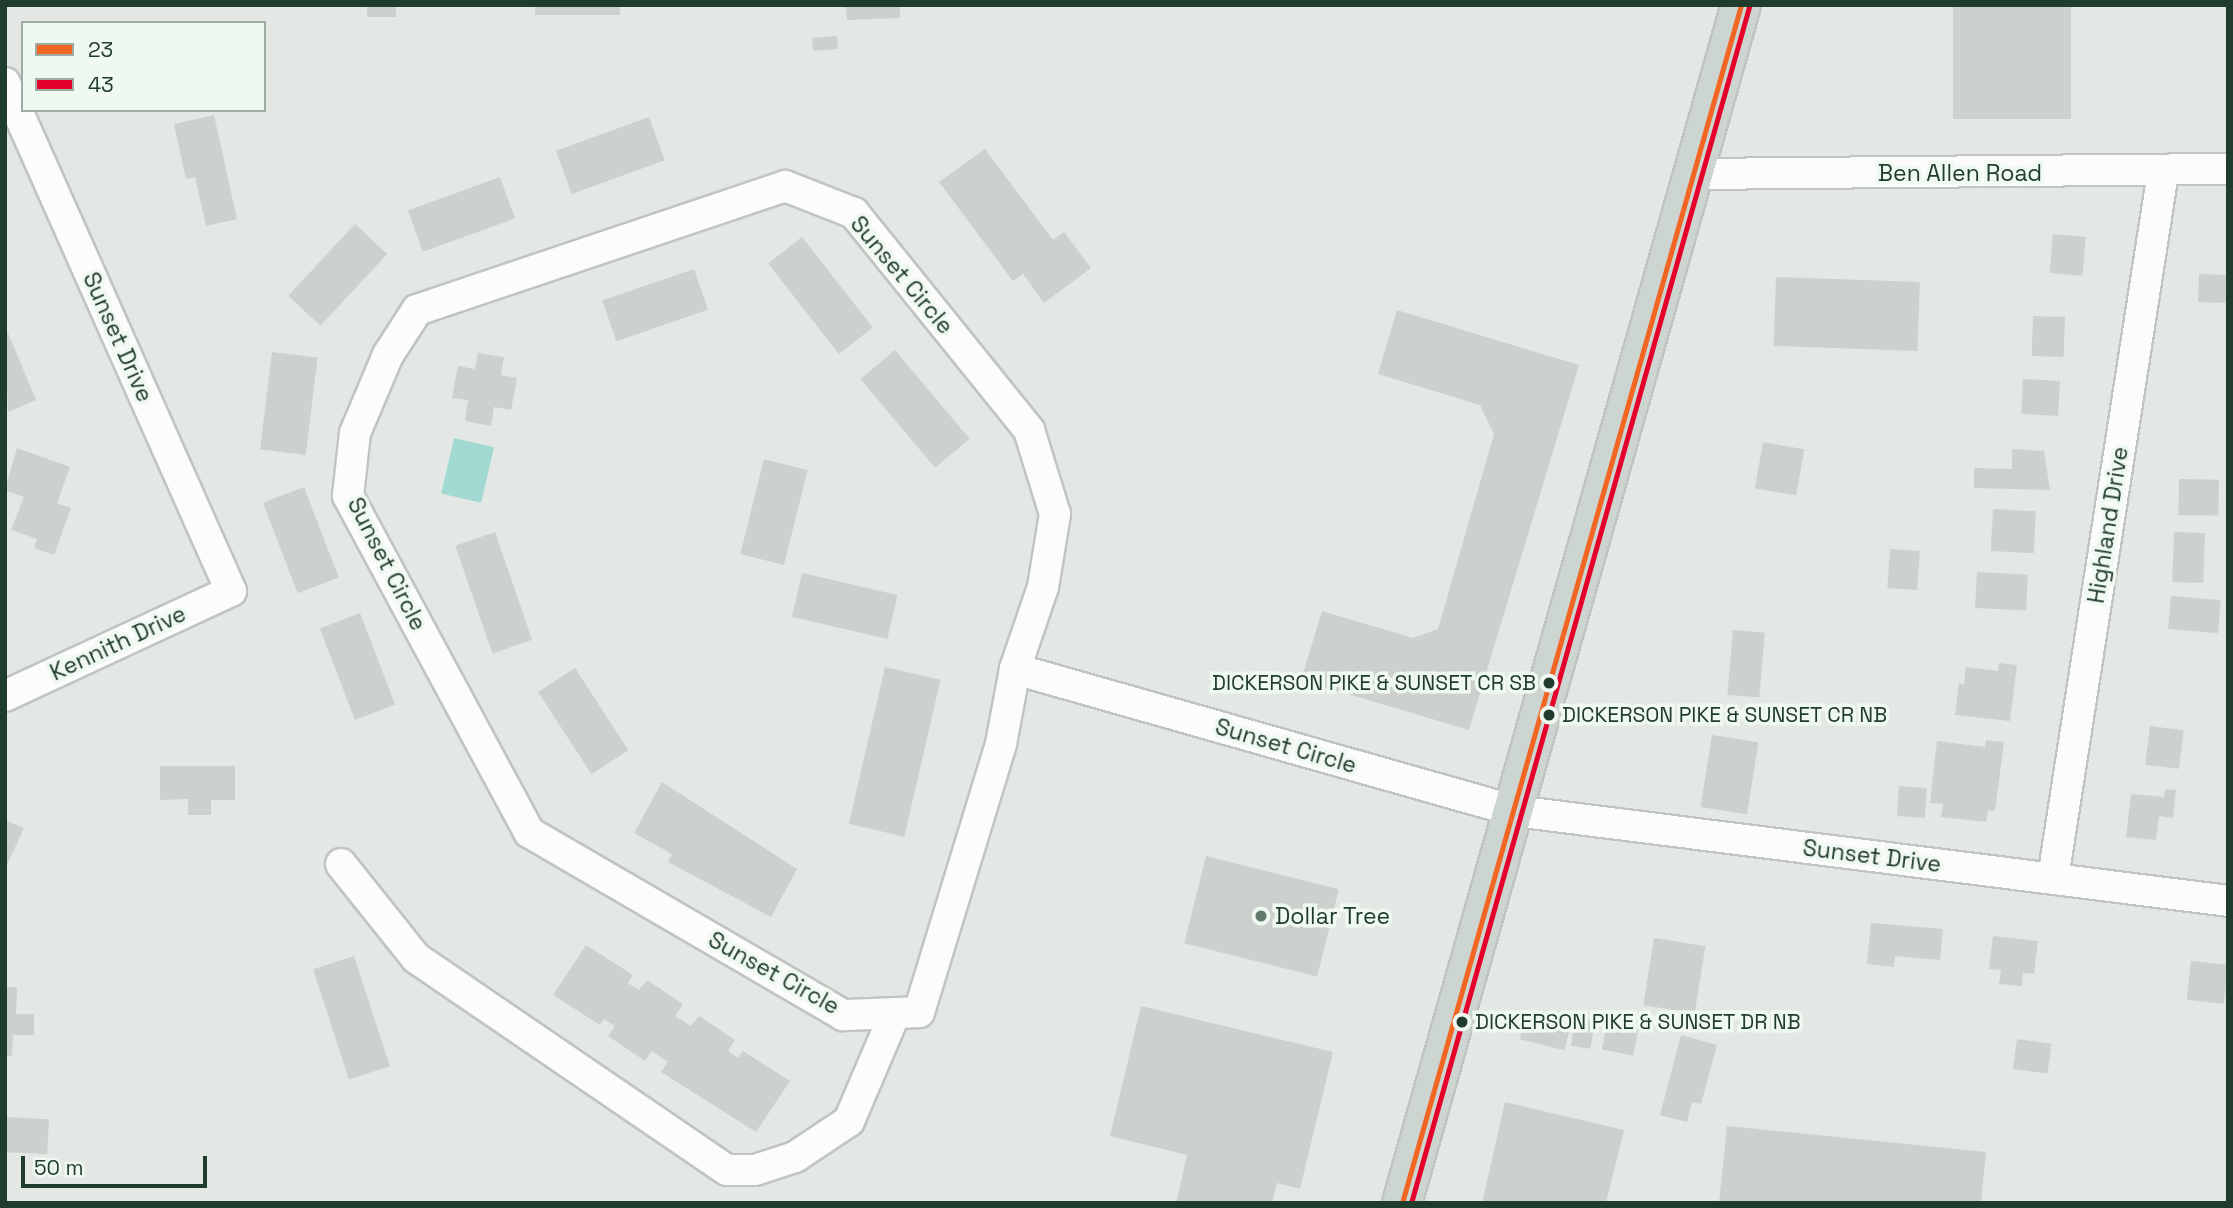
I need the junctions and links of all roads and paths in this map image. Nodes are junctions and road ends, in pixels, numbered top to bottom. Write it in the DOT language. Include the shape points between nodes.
graph roads {
  1 [pos="1741,5"];
  2 [pos="5,83"];
  3 [pos="2228,169"];
  4 [pos="2163,172"];
  5 [pos="1693,174"];
  6 [pos="231,591"];
  7 [pos="1015,669"];
  8 [pos="5,696"];
  9 [pos="1516,811"];
  10 [pos="341,864"];
  11 [pos="2053,878"];
  12 [pos="2228,901"];
  13 [pos="895,1013"];
  14 [pos="1402,1203"];
  1 -- 5 [label="main road"];
  2 -- 6 [label="street, Sunset Drive"];
  3 -- 4 [label="street, Ben Allen Road"];
  4 -- 5 [label="street, Ben Allen Road"];
  4 -- 11 [label="street, Highland Drive"];
  5 -- 9 [label="main road"];
  6 -- 8 [label="street, Kennith Drive"];
  7 -- 9 [label="street, Sunset Circle"];
  7 -- 13 [label="street, Sunset Circle" via="1001,744 919,1012"];
  7 -- 13 [label="street, Sunset Circle" via="1043,587 1055,514 1029,430 854,214 785,186 417,310 388,355 355,433 348,496 529,832 843,1015"];
  9 -- 11 [label="street, Sunset Drive"];
  9 -- 14 [label="main road"];
  10 -- 13 [label="street" via="416,958 727,1170 755,1170 795,1157 849,1121"];
  11 -- 12 [label="street, Sunset Drive"];
}
